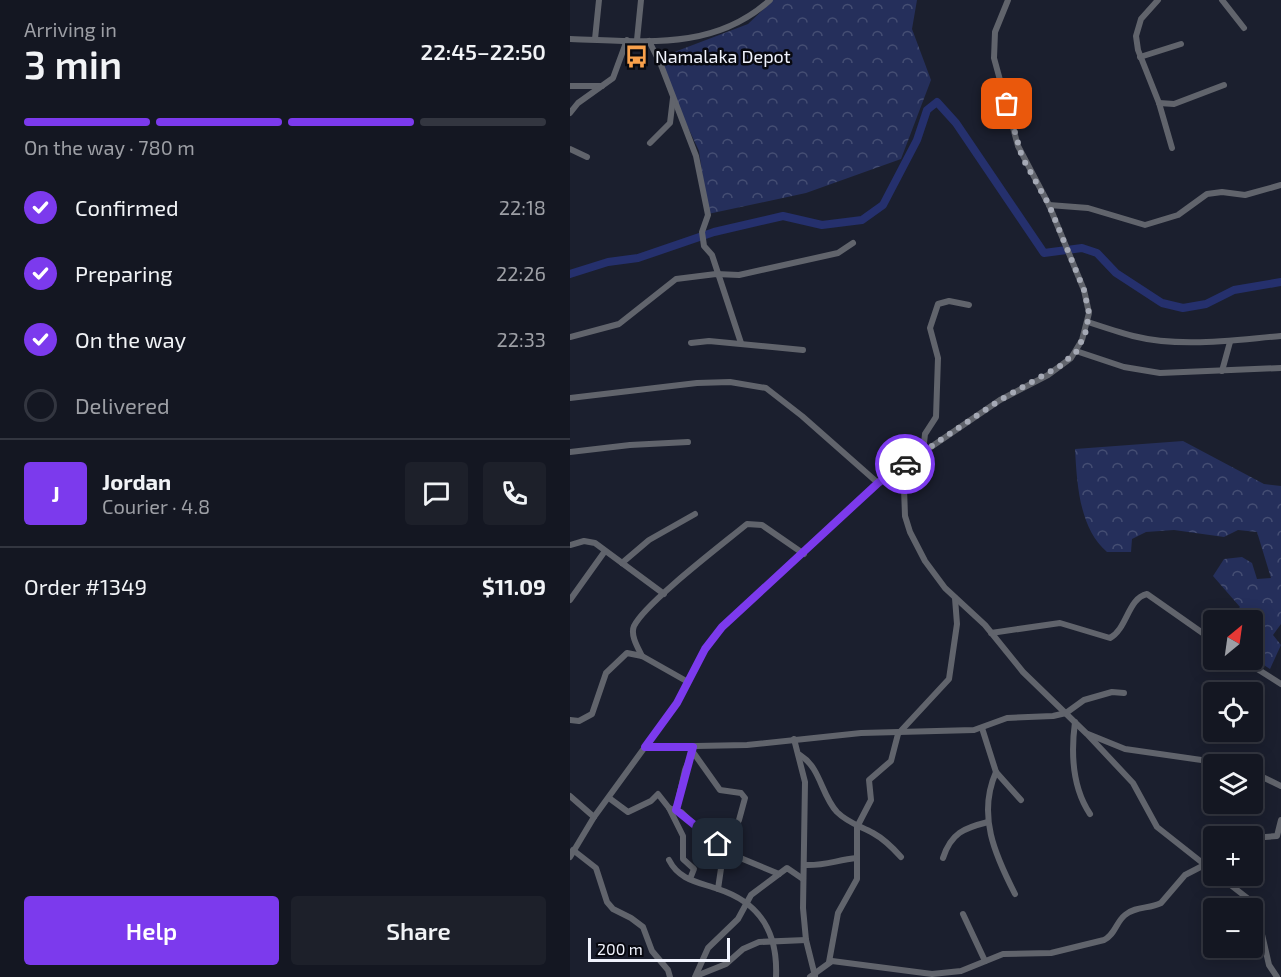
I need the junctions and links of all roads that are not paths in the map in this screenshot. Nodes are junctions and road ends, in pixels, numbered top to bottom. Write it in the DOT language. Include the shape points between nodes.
graph roads {
  1 [pos="599,0"];
  2 [pos="641,0"];
  3 [pos="770,0"];
  4 [pos="1008,0"];
  5 [pos="1158,0"];
  6 [pos="1222,0"];
  7 [pos="1245,28"];
  8 [pos="570,39"];
  9 [pos="595,39"];
  10 [pos="627,40"];
  11 [pos="637,40"];
  12 [pos="649,41"];
  13 [pos="1181,44"];
  14 [pos="1140,57"];
  15 [pos="1224,85"];
  16 [pos="570,86"];
  17 [pos="604,86"];
  18 [pos="673,94"];
  19 [pos="1160,103"];
  20 [pos="570,113"];
  21 [pos="650,143"];
  22 [pos="1172,148"];
  23 [pos="570,149"];
  24 [pos="587,158"];
  25 [pos="1281,185"];
  26 [pos="1049,205"];
  27 [pos="853,243"];
  28 [pos="716,274"];
  29 [pos="969,305"];
  30 [pos="1088,322"];
  31 [pos="1281,336"];
  32 [pos="570,337"];
  33 [pos="1230,342"];
  34 [pos="691,343"];
  35 [pos="741,343"];
  36 [pos="803,350"];
  37 [pos="1077,351"];
  38 [pos="1281,368"];
  39 [pos="1222,371"];
  40 [pos="570,398"];
  41 [pos="688,442"];
  42 [pos="570,452"];
  43 [pos="922,452"];
  44 [pos="878,483"];
  45 [pos="695,514"];
  46 [pos="570,545"];
  47 [pos="605,551"];
  48 [pos="804,554"];
  49 [pos="622,563"];
  50 [pos="664,594"];
  51 [pos="955,597"];
  52 [pos="570,600"];
  53 [pos="991,633"];
  54 [pos="1203,633"];
  55 [pos="642,656"];
  56 [pos="1259,670"];
  57 [pos="688,681"];
  58 [pos="1281,684"];
  59 [pos="1124,693"];
  60 [pos="1066,713"];
  61 [pos="570,720"];
  62 [pos="1075,722"];
  63 [pos="982,729"];
  64 [pos="898,734"];
  65 [pos="1087,734"];
  66 [pos="794,739"];
  67 [pos="645,747"];
  68 [pos="693,750"];
  69 [pos="799,755"];
  70 [pos="1203,760"];
  71 [pos="996,772"];
  72 [pos="1263,777"];
  73 [pos="1281,786"];
  74 [pos="570,796"];
  75 [pos="609,798"];
  76 [pos="1021,800"];
  77 [pos="673,809"];
  78 [pos="1090,814"];
  79 [pos="594,817"];
  80 [pos="1281,820"];
  81 [pos="988,822"];
  82 [pos="857,827"];
  83 [pos="1263,837"];
  84 [pos="724,848"];
  85 [pos="573,850"];
  86 [pos="570,857"];
  87 [pos="901,857"];
  88 [pos="857,858"];
  89 [pos="943,858"];
  90 [pos="669,860"];
  91 [pos="804,865"];
  92 [pos="1203,865"];
  93 [pos="1203,866"];
  94 [pos="779,874"];
  95 [pos="690,879"];
  96 [pos="803,879"];
  97 [pos="1232,886"];
  98 [pos="718,889"];
  99 [pos="1015,894"];
  100 [pos="745,904"];
  101 [pos="963,914"];
  102 [pos="774,940"];
  103 [pos="806,940"];
  104 [pos="829,962"];
  105 [pos="985,962"];
  106 [pos="813,976"];
  107 [pos="670,977"];
  108 [pos="696,977"];
  109 [pos="776,977"];
  110 [pos="1278,977"];
  1 -- 9 [label="street"];
  2 -- 11 [label="street"];
  3 -- 12 [label="street" via="745,20 722,31"];
  4 -- 26 [label="street" via="995,32 994,58 1018,146"];
  5 -- 14 [label="street" via="1141,19 1136,36"];
  6 -- 7 [label="street"];
  8 -- 9 [label="street"];
  9 -- 10 [label="street"];
  10 -- 11 [label="street"];
  10 -- 17 [label="street" via="618,70"];
  11 -- 12 [label="street"];
  12 -- 18 [label="street"];
  13 -- 14 [label="street"];
  14 -- 19 [label="street"];
  15 -- 19 [label="street" via="1174,104"];
  16 -- 17 [label="street"];
  17 -- 20 [label="street"];
  18 -- 21 [label="street" via="671,120"];
  18 -- 28 [label="street" via="699,168 708,215 702,232 704,246 712,255"];
  19 -- 22 [label="street"];
  23 -- 24 [label="street"];
  25 -- 26 [label="street" via="1245,195 1207,194 1178,215 1145,225 1084,207"];
  26 -- 30 [label="street" via="1074,261 1088,307"];
  27 -- 28 [label="street" via="838,253 739,275"];
  28 -- 32 [label="street" via="676,279 619,324"];
  28 -- 35 [label="street"];
  29 -- 43 [label="street" via="946,301 934,311 930,332 938,358 936,417"];
  30 -- 33 [label="street" via="1134,336"];
  30 -- 37 [label="street"];
  31 -- 33 [label="street"];
  33 -- 39 [label="street"];
  34 -- 35 [label="street"];
  35 -- 36 [label="street"];
  37 -- 39 [label="street" via="1160,374"];
  37 -- 43 [label="street" via="1048,375 1000,400"];
  38 -- 39 [label="street"];
  40 -- 44 [label="street" via="708,382 766,388"];
  41 -- 42 [label="street"];
  43 -- 44 [label="street"];
  43 -- 51 [label="street" via="905,484 905,516 925,561"];
  44 -- 48 [label="street"];
  45 -- 49 [label="street" via="649,540"];
  46 -- 47 [label="street" via="589,541"];
  47 -- 49 [label="street"];
  47 -- 52 [label="street"];
  48 -- 50 [label="street" via="762,525 750,524"];
  48 -- 57 [label="street" via="722,627"];
  49 -- 50 [label="street"];
  50 -- 55 [label="street" via="634,626 633,634"];
  51 -- 53 [label="street"];
  51 -- 64 [label="street" via="957,624 949,679"];
  53 -- 54 [label="street" via="1060,623 1110,638 1119,631 1138,599 1147,594"];
  53 -- 60 [label="street" via="1023,672"];
  55 -- 57 [label="street"];
  55 -- 61 [label="street" via="627,652 620,657 606,673 592,714 579,722"];
  56 -- 58 [label="street"];
  57 -- 67 [label="street"];
  59 -- 60 [label="street" via="1084,699"];
  60 -- 62 [label="street"];
  60 -- 63 [label="street" via="1040,719 1007,718"];
  62 -- 65 [label="street"];
  62 -- 78 [label="street" via="1075,770"];
  63 -- 64 [label="street"];
  63 -- 71 [label="street"];
  64 -- 66 [label="street"];
  64 -- 82 [label="street" via="891,761 870,780 871,800"];
  65 -- 70 [label="street" via="1125,749"];
  65 -- 92 [label="street" via="1135,786 1157,827"];
  66 -- 68 [label="street"];
  66 -- 69 [label="street"];
  67 -- 68 [label="street"];
  67 -- 75 [label="street"];
  68 -- 77 [label="street"];
  68 -- 84 [label="street" via="720,790 744,796 739,820"];
  69 -- 82 [label="street" via="809,761 837,812"];
  69 -- 91 [label="street" via="805,782"];
  71 -- 76 [label="street"];
  71 -- 81 [label="street" via="989,791"];
  72 -- 73 [label="street"];
  74 -- 79 [label="street"];
  75 -- 77 [label="street" via="628,812 657,794"];
  75 -- 79 [label="street"];
  77 -- 84 [label="street"];
  77 -- 95 [label="street" via="682,836 682,858 694,869"];
  79 -- 85 [label="street"];
  80 -- 83 [label="street" via="1277,836"];
  81 -- 89 [label="street" via="961,830 952,838"];
  81 -- 99 [label="street" via="998,861"];
  82 -- 87 [label="street" via="879,837"];
  82 -- 88 [label="street"];
  84 -- 94 [label="street"];
  84 -- 98 [label="street"];
  85 -- 86 [label="street"];
  85 -- 107 [label="street" via="596,868 611,907 643,927 652,951"];
  88 -- 91 [label="street" via="829,865"];
  88 -- 104 [label="street" via="857,879 838,914"];
  90 -- 95 [label="street" via="676,872"];
  91 -- 96 [label="street"];
  93 -- 105 [label="street" via="1185,875 1161,903 1123,916 1108,939 1051,953 1003,954"];
  94 -- 96 [label="street" via="788,868"];
  94 -- 100 [label="street" via="755,891"];
  95 -- 98 [label="street"];
  96 -- 103 [label="street"];
  97 -- 110 [label="street" via="1255,904 1269,965"];
  98 -- 100 [label="street"];
  100 -- 102 [label="street" via="761,917"];
  100 -- 108 [label="street" via="738,919 708,948"];
  101 -- 105 [label="street"];
  102 -- 103 [label="street"];
  102 -- 108 [label="street" via="743,949 726,964"];
  102 -- 109 [label="street"];
  103 -- 106 [label="street"];
  104 -- 105 [label="street" via="932,974"];
  104 -- 106 [label="street"];
}
